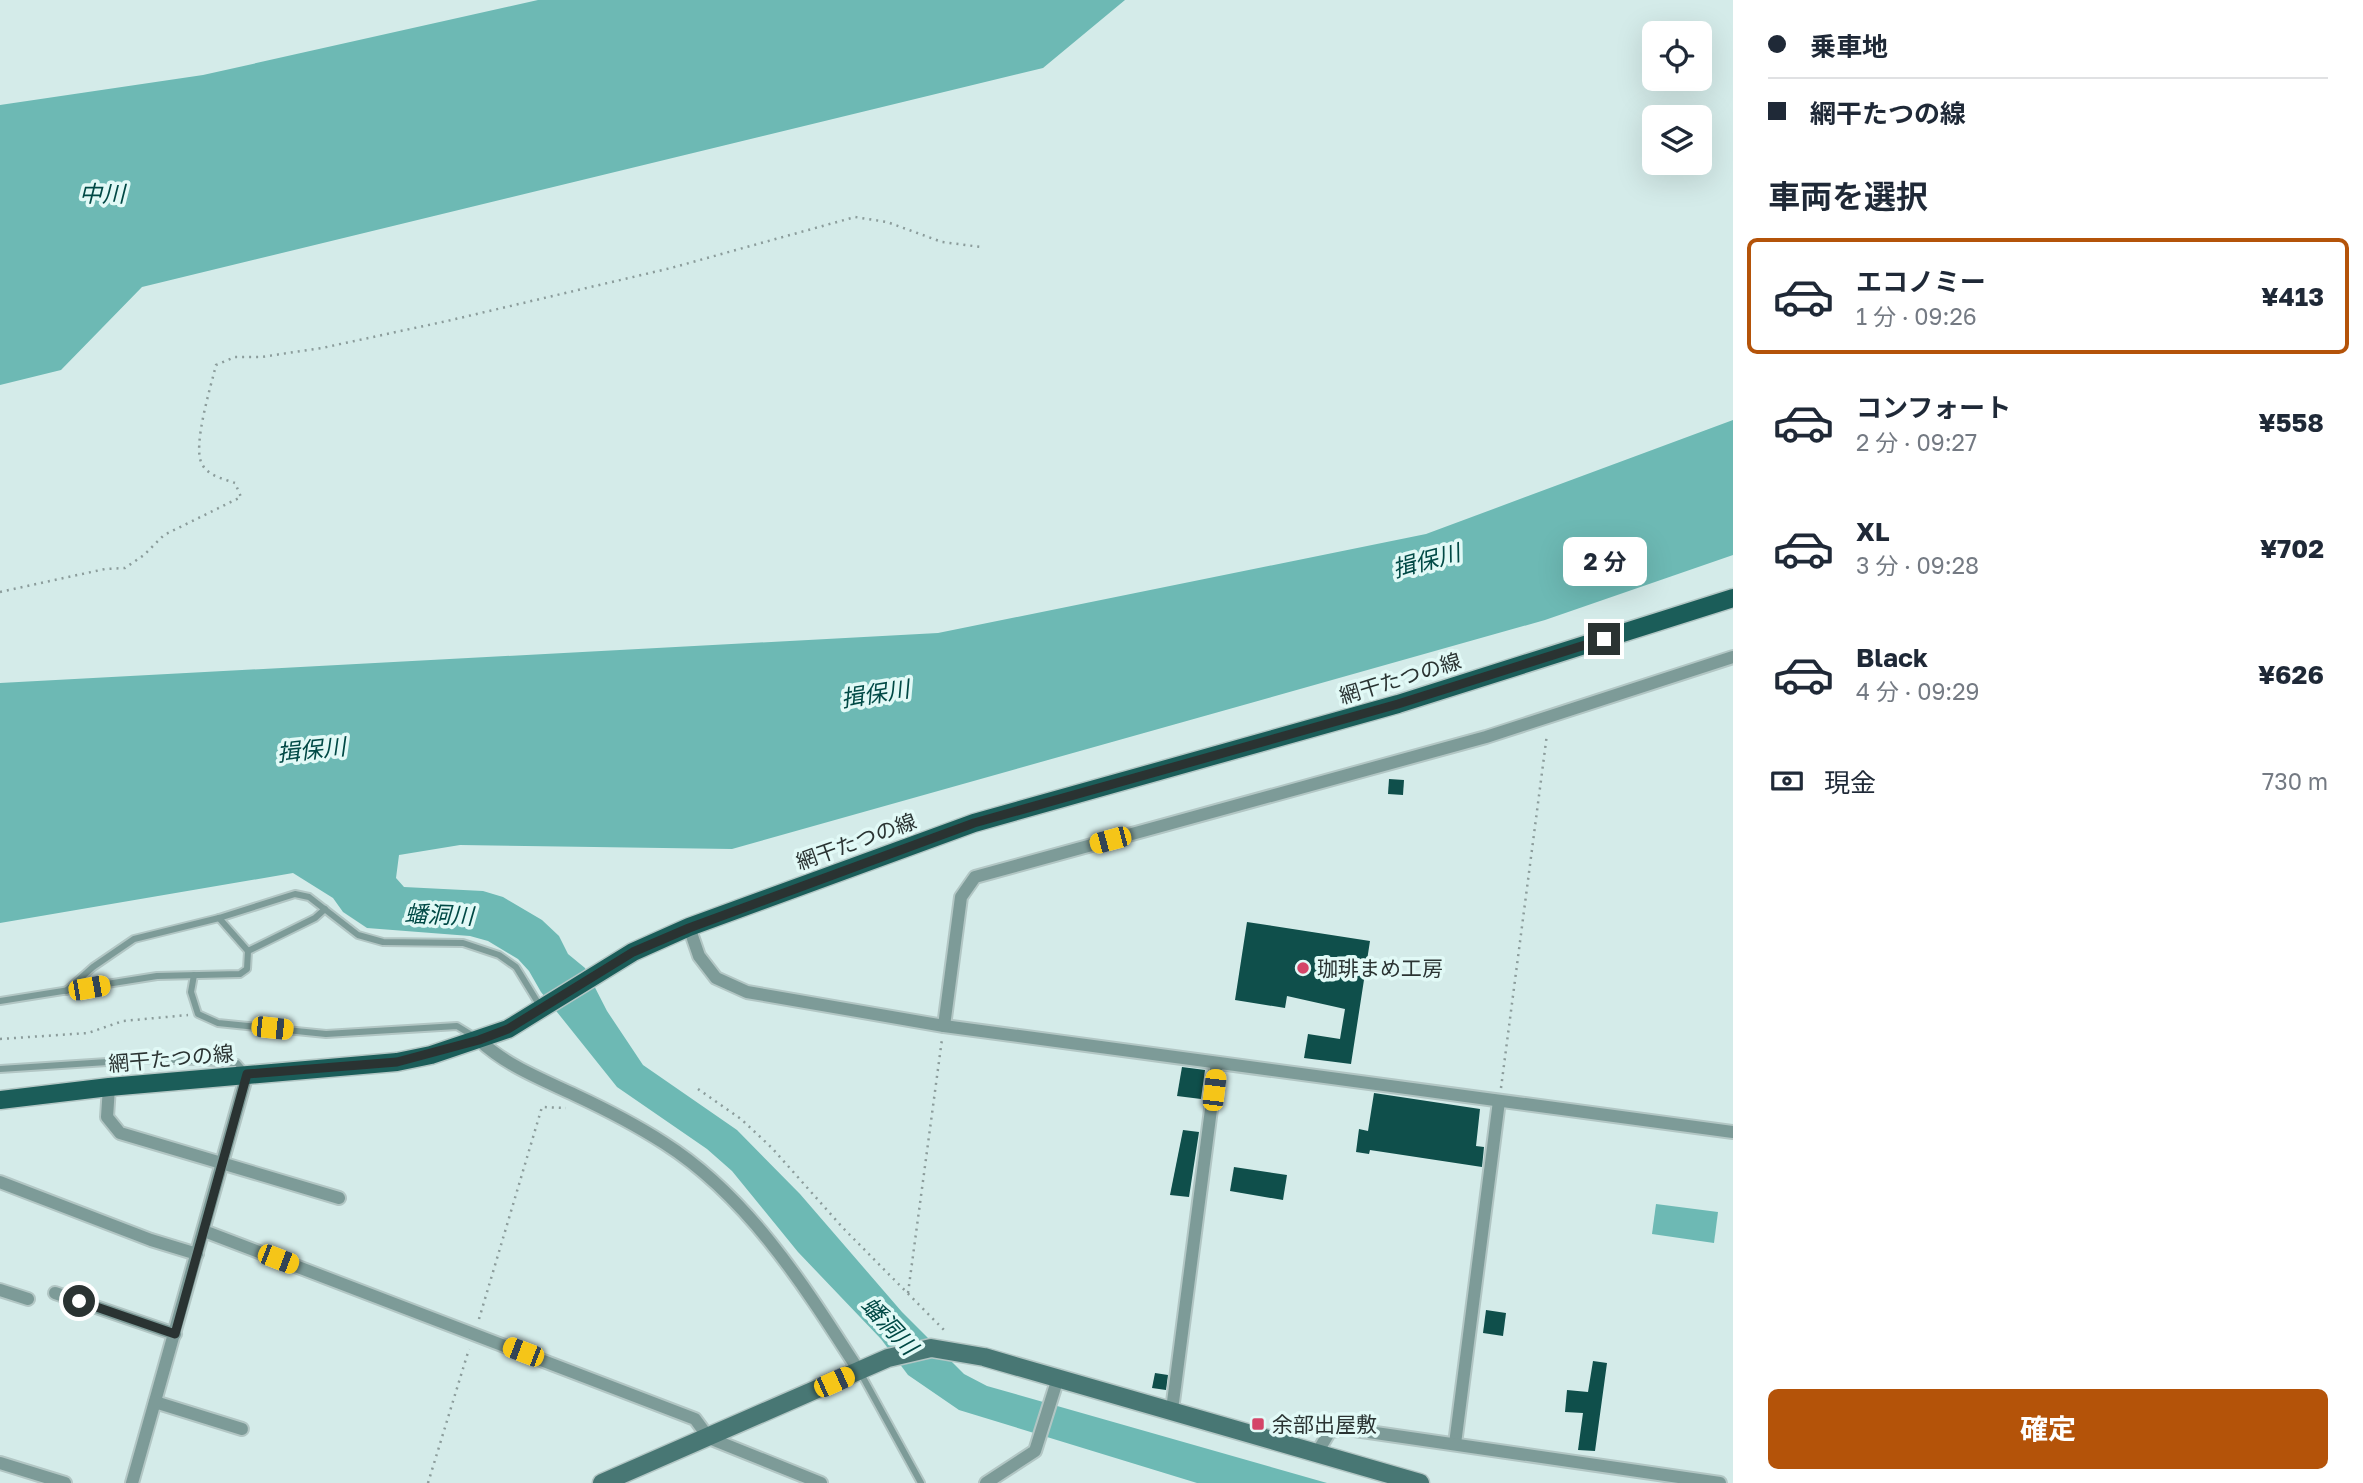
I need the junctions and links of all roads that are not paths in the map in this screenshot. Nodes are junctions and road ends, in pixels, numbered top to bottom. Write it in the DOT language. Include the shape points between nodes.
graph roads {
  1 [pos="1733,598"];
  2 [pos="1733,657"];
  3 [pos="325,909"];
  4 [pos="219,918"];
  5 [pos="689,928"];
  6 [pos="248,951"];
  7 [pos="194,975"];
  8 [pos="66,991"];
  9 [pos="0,1001"];
  10 [pos="541,1008"];
  11 [pos="944,1026"];
  12 [pos="479,1040"];
  13 [pos="1217,1063"];
  14 [pos="0,1069"];
  15 [pos="247,1074"];
  16 [pos="109,1087"];
  17 [pos="0,1100"];
  18 [pos="1499,1101"];
  19 [pos="1733,1132"];
  20 [pos="222,1164"];
  21 [pos="0,1182"];
  22 [pos="339,1198"];
  23 [pos="204,1231"];
  24 [pos="197,1254"];
  25 [pos="0,1290"];
  26 [pos="55,1293"];
  27 [pos="28,1299"];
  28 [pos="175,1334"];
  29 [pos="859,1371"];
  30 [pos="1058,1378"];
  31 [pos="155,1402"];
  32 [pos="1172,1410"];
  33 [pos="242,1429"];
  34 [pos="709,1438"];
  35 [pos="1455,1444"];
  36 [pos="1317,1453"];
  37 [pos="0,1463"];
  38 [pos="65,1483"];
  39 [pos="132,1483"];
  40 [pos="602,1483"];
  41 [pos="821,1483"];
  42 [pos="921,1483"];
  43 [pos="986,1483"];
  44 [pos="1420,1483"];
  45 [pos="1720,1483"];
  1 -- 5 [label="main road, 網干たつの線" via="1398,704 974,823"];
  2 -- 11 [label="street" via="1486,737 975,877 961,897"];
  3 -- 4 [label="lane" via="309,897 295,894"];
  3 -- 6 [label="lane"];
  3 -- 10 [label="lane" via="358,934 383,942 463,943 499,955 516,967"];
  4 -- 6 [label="lane"];
  4 -- 8 [label="lane" via="134,939"];
  5 -- 10 [label="main road, 網干たつの線" via="633,952"];
  5 -- 11 [label="street" via="699,956 716,978 747,992"];
  6 -- 7 [label="lane" via="247,969 240,974"];
  7 -- 8 [label="lane" via="157,976"];
  7 -- 12 [label="lane" via="191,992 198,1014 218,1023 326,1034 457,1026"];
  8 -- 9 [label="lane"];
  10 -- 12 [label="main road, 網干たつの線" via="508,1029"];
  11 -- 13 [label="street"];
  12 -- 15 [label="main road, 網干たつの線" via="397,1062"];
  12 -- 29 [label="street" via="510,1065 664,1142 705,1173 760,1231 808,1292"];
  13 -- 18 [label="street"];
  13 -- 32 [label="street"];
  14 -- 15 [label="lane" via="153,1059 237,1063"];
  15 -- 16 [label="main road, 網干たつの線"];
  15 -- 20 [label="street"];
  16 -- 17 [label="main road, 網干たつの線"];
  16 -- 20 [label="street" via="107,1117 121,1133"];
  18 -- 19 [label="street"];
  18 -- 35 [label="street"];
  20 -- 22 [label="street"];
  20 -- 23 [label="street"];
  21 -- 24 [label="street"];
  23 -- 24 [label="street"];
  23 -- 34 [label="street" via="695,1419"];
  24 -- 28 [label="street"];
  25 -- 27 [label="street"];
  26 -- 28 [label="street"];
  28 -- 31 [label="street"];
  29 -- 30 [label="street" via="888,1358 931,1349 966,1352"];
  29 -- 34 [label="street"];
  29 -- 42 [label="lane"];
  30 -- 32 [label="street"];
  30 -- 43 [label="street" via="1035,1451"];
  31 -- 33 [label="street"];
  31 -- 39 [label="street"];
  32 -- 36 [label="street"];
  34 -- 40 [label="street"];
  34 -- 41 [label="street"];
  35 -- 36 [label="street" via="1337,1429 1325,1436"];
  35 -- 45 [label="street"];
  36 -- 44 [label="street"];
  37 -- 38 [label="street"];
}
